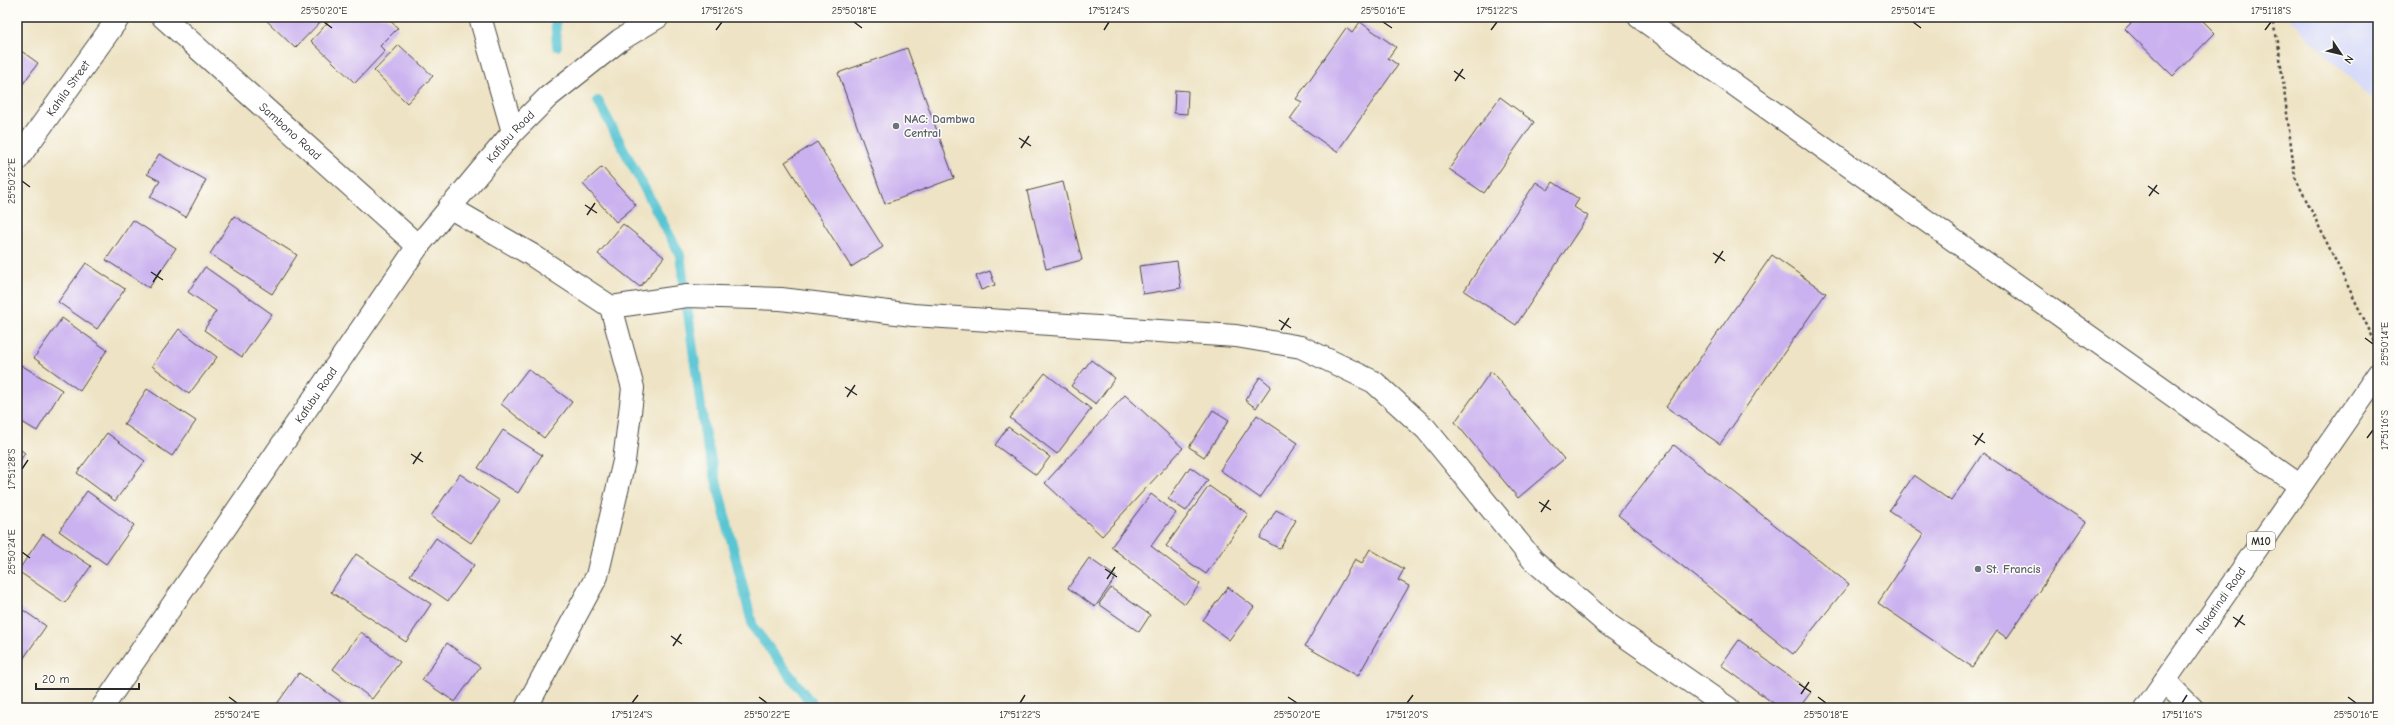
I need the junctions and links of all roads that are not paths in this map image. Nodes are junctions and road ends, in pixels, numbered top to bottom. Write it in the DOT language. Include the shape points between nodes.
graph roads {
  1 [pos="119,17"];
  2 [pos="163,17"];
  3 [pos="480,17"];
  4 [pos="658,17"];
  5 [pos="1639,17"];
  6 [pos="513,132"];
  7 [pos="17,160"];
  8 [pos="449,207"];
  9 [pos="418,246"];
  10 [pos="612,308"];
  11 [pos="2378,374"];
  12 [pos="2299,485"];
  13 [pos="2165,681"];
  14 [pos="102,708"];
  15 [pos="526,708"];
  16 [pos="1728,708"];
  17 [pos="2146,708"];
  18 [pos="2192,708"];
  1 -- 7 [label="main road, Kahila Street"];
  2 -- 9 [label="main road, Sambono Road"];
  3 -- 6 [label="main road"];
  4 -- 6 [label="main road, Kafubu Road" via="620,40 548,97"];
  5 -- 12 [label="main road"];
  6 -- 8 [label="main road, Kafubu Road"];
  8 -- 9 [label="main road, Kafubu Road"];
  8 -- 10 [label="main road" via="532,255"];
  9 -- 14 [label="main road, Kafubu Road"];
  10 -- 15 [label="main road" via="633,388 624,461 597,576"];
  10 -- 16 [label="main road" via="686,296 781,298 913,315 1236,336 1301,347 1374,382 1426,429 1533,560 1606,623"];
  11 -- 12 [label="main road, Nakatindi Road / M10"];
  12 -- 13 [label="main road, Nakatindi Road / M10"];
  13 -- 17 [label="main road, Nakatindi Road / M10"];
  13 -- 18 [label="main road"];
}
